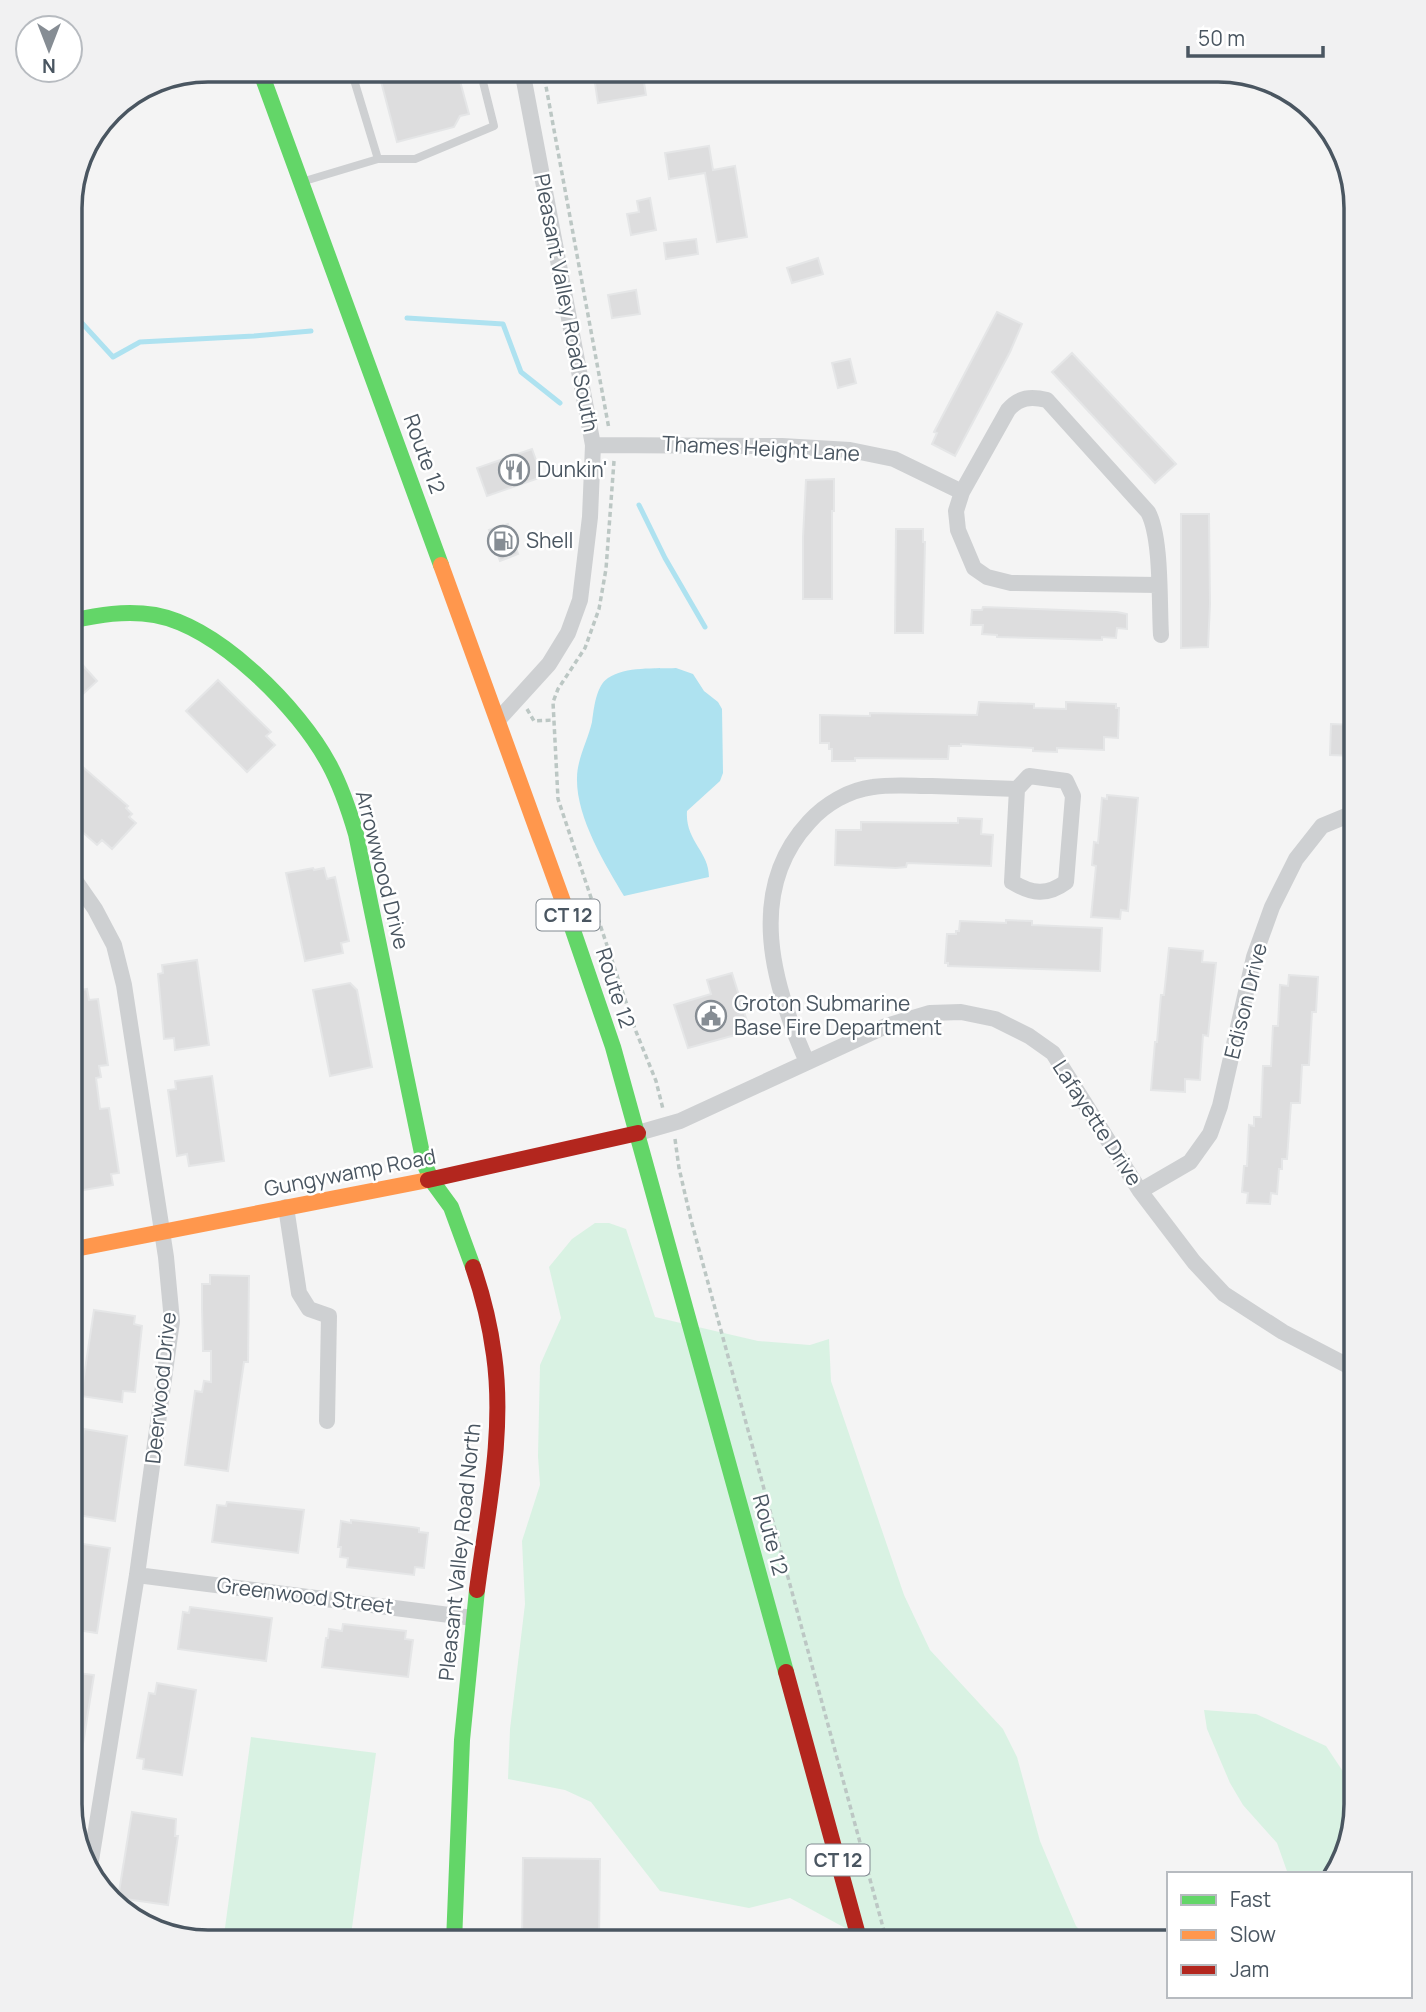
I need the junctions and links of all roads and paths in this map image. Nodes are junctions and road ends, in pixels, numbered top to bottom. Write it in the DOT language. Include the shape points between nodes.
graph roads {
  1 [pos="265,82"];
  2 [pos="355,82"];
  3 [pos="483,82"];
  4 [pos="524,82"];
  5 [pos="378,159"];
  6 [pos="302,181"];
  7 [pos="593,445"];
  8 [pos="962,492"];
  9 [pos="1158,585"];
  10 [pos="83,617"];
  11 [pos="1161,635"];
  12 [pos="521,695"];
  13 [pos="498,720"];
  14 [pos="1017,789"];
  15 [pos="1344,816"];
  16 [pos="83,891"];
  17 [pos="807,1062"];
  18 [pos="665,1115"];
  19 [pos="638,1133"];
  20 [pos="676,1139"];
  21 [pos="430,1179"];
  22 [pos="1140,1191"];
  23 [pos="286,1207"];
  24 [pos="161,1233"];
  25 [pos="82,1249"];
  26 [pos="1344,1364"];
  27 [pos="327,1421"];
  28 [pos="137,1575"];
  29 [pos="473,1618"];
  30 [pos="92,1853"];
  31 [pos="454,1929"];
  32 [pos="857,1930"];
  33 [pos="884,1930"];
  1 -- 6 [label="main road, Route 12 / CT 12"];
  2 -- 5 [label="lane"];
  3 -- 5 [label="lane" via="494,126 415,159"];
  4 -- 7 [label="street, Pleasant Valley Road South"];
  5 -- 6 [label="lane"];
  6 -- 13 [label="main road, Route 12 / CT 12"];
  7 -- 8 [label="street, Thames Height Lane" via="850,450 894,459"];
  7 -- 12 [label="street, Pleasant Valley Road South" via="580,600 568,633 549,664"];
  8 -- 9 [label="street" via="956,511 958,530 974,568 987,577 1011,583"];
  8 -- 9 [label="street" via="1014,404 1024,398 1047,400 1148,512 1155,524"];
  9 -- 11 [label="street"];
  10 -- 21 [label="main road, Arrowwood Drive" via="132,612 198,630 242,660 314,737 344,794 353,825"];
  12 -- 13 [label="street, Pleasant Valley Road South"];
  12 -- 18 [label="path" via="533,720 553,720 558,799"];
  13 -- 19 [label="main road, Route 12 / CT 12" via="595,993"];
  14 -- 14 [label="street" via="1012,882 1026,891 1053,892 1066,882 1073,796 1066,781 1029,776"];
  14 -- 17 [label="street" via="872,787 819,811 798,834 782,863 769,918 774,961"];
  15 -- 22 [label="street, Edison Drive" via="1322,826 1296,859 1272,907 1254,957 1210,1134 1190,1162"];
  16 -- 24 [label="street, Deerwood Drive" via="114,945 124,985"];
  17 -- 19 [label="street, Lafayette Drive" via="680,1121"];
  17 -- 22 [label="street, Lafayette Drive" via="886,1026 930,1013 961,1012 995,1019 1053,1054"];
  19 -- 21 [label="main road, Gungywamp Road"];
  19 -- 32 [label="main road, Route 12 / CT 12"];
  20 -- 33 [label="path" via="688,1209"];
  21 -- 23 [label="main road, Gungywamp Road"];
  21 -- 29 [label="main road, Pleasant Valley Road North" via="450,1204 473,1269 489,1324 496,1377 487,1517"];
  22 -- 26 [label="street, Lafayette Drive" via="1224,1294"];
  23 -- 24 [label="main road, Gungywamp Road"];
  23 -- 27 [label="street" via="299,1293 309,1309 329,1316"];
  24 -- 25 [label="main road, Gungywamp Road"];
  24 -- 28 [label="street, Deerwood Drive" via="172,1321"];
  28 -- 29 [label="street, Greenwood Street"];
  28 -- 30 [label="street, Deerwood Drive"];
  29 -- 31 [label="main road, Pleasant Valley Road North" via="461,1735"];
}
